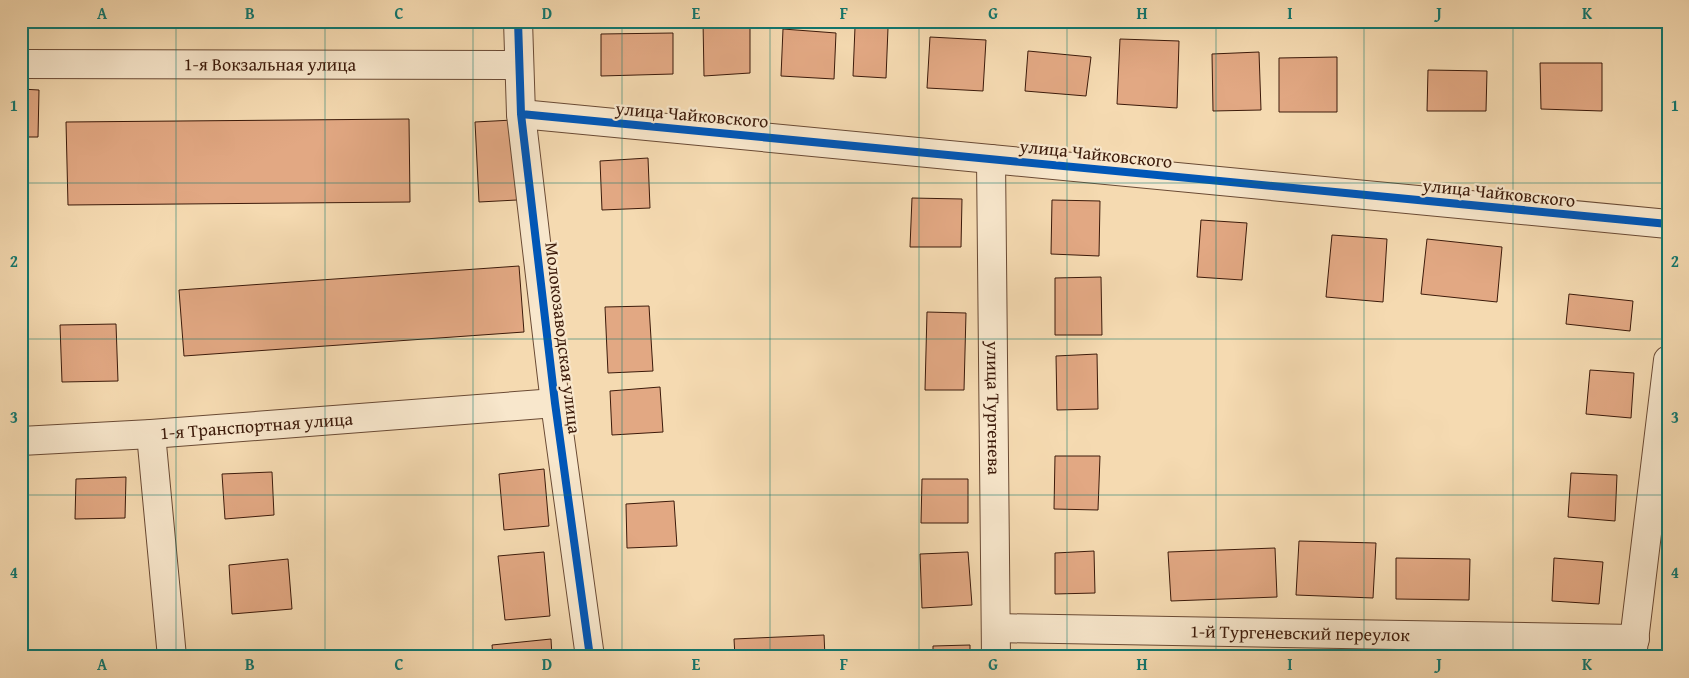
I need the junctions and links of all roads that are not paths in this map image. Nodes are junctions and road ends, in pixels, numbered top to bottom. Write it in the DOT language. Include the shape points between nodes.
graph roads {
  1 [pos="518,21"];
  2 [pos="21,64"];
  3 [pos="519,65"];
  4 [pos="520,114"];
  5 [pos="991,159"];
  6 [pos="1668,224"];
  7 [pos="1668,360"];
  8 [pos="555,403"];
  9 [pos="151,434"];
  10 [pos="21,441"];
  11 [pos="996,628"];
  12 [pos="1634,648"];
  13 [pos="172,657"];
  14 [pos="590,657"];
  15 [pos="996,657"];
  1 -- 3 [label="street, Молокозаводская улица"];
  2 -- 3 [label="street, 1-я Вокзальная улица"];
  3 -- 4 [label="street, Молокозаводская улица"];
  4 -- 5 [label="street, улица Чайковского"];
  4 -- 8 [label="street, Молокозаводская улица"];
  5 -- 6 [label="street, улица Чайковского"];
  5 -- 11 [label="street, улица Тургенева"];
  7 -- 12 [label="street"];
  8 -- 9 [label="street, 1-я Транспортная улица"];
  8 -- 14 [label="street, Молокозаводская улица"];
  9 -- 10 [label="street"];
  9 -- 13 [label="street, 1-я Транспортная улица"];
  11 -- 12 [label="street, 1-й Тургеневский переулок"];
  11 -- 15 [label="street, улица Тургенева"];
}
